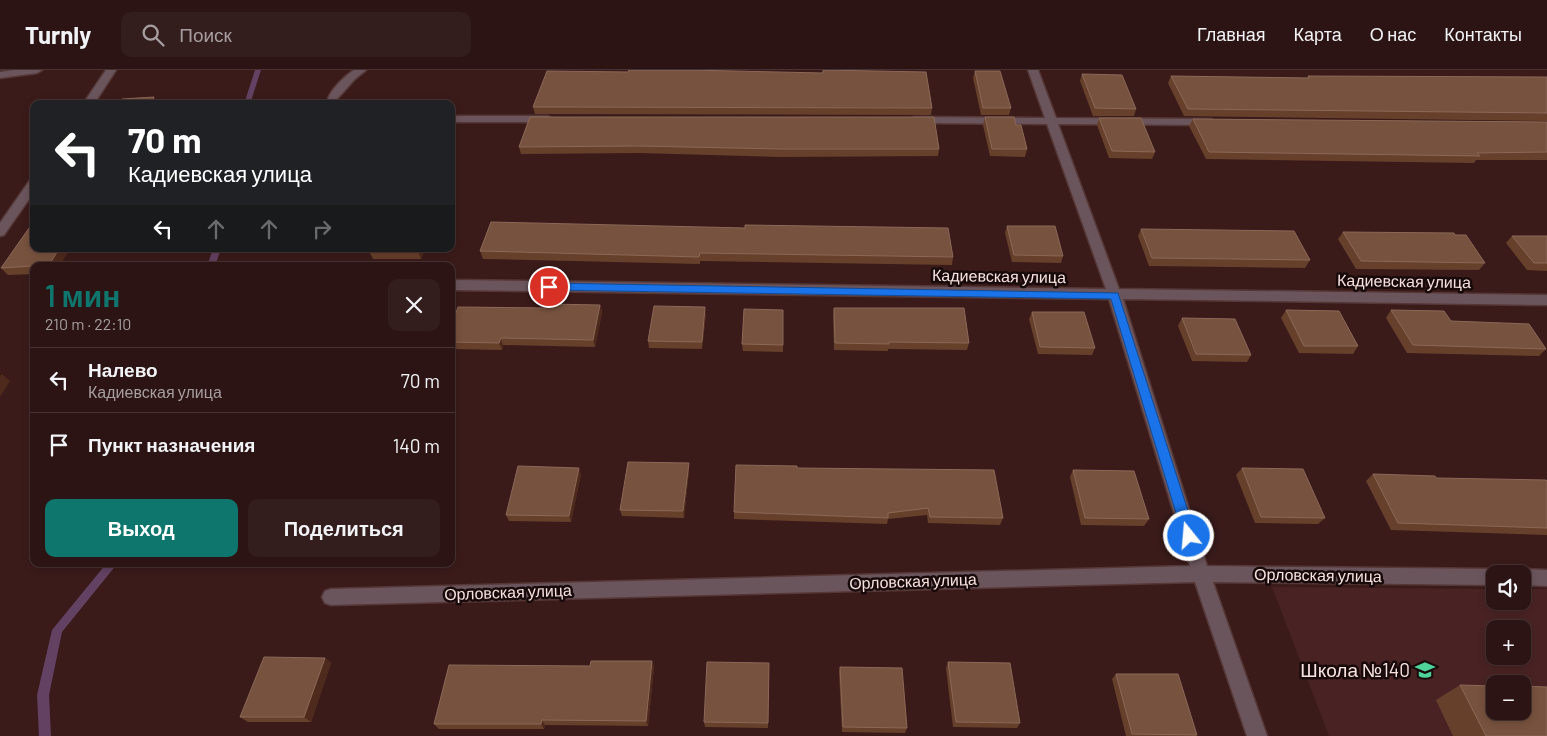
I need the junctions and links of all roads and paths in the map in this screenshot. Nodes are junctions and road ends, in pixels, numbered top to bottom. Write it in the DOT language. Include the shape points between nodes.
graph roads {
  1 [pos="37,70"];
  2 [pos="111,70"];
  3 [pos="361,70"];
  4 [pos="1033,70"];
  5 [pos="0,75"];
  6 [pos="91,100"];
  7 [pos="332,100"];
  8 [pos="455,119"];
  9 [pos="561,119"];
  10 [pos="901,120"];
  11 [pos="1051,120"];
  12 [pos="1219,122"];
  13 [pos="30,188"];
  14 [pos="0,232"];
  15 [pos="455,285"];
  16 [pos="1115,296"];
  17 [pos="1547,300"];
  18 [pos="1201,574"];
  19 [pos="1486,577"];
  20 [pos="1531,577"];
  21 [pos="1547,578"];
  22 [pos="330,597"];
  23 [pos="1257,736"];
  1 -- 5 [label="street"];
  2 -- 6 [label="street"];
  3 -- 7 [label="street"];
  4 -- 11 [label="street"];
  8 -- 9 [label="street"];
  10 -- 11 [label="street"];
  11 -- 12 [label="street"];
  11 -- 16 [label="street"];
  13 -- 14 [label="street"];
  15 -- 16 [label="street, Кадиевская улица"];
  16 -- 17 [label="street, Кадиевская улица"];
  16 -- 18 [label="street"];
  18 -- 19 [label="street, Орловская улица"];
  18 -- 22 [label="street, Орловская улица"];
  18 -- 23 [label="street"];
  20 -- 21 [label="street"];
}
